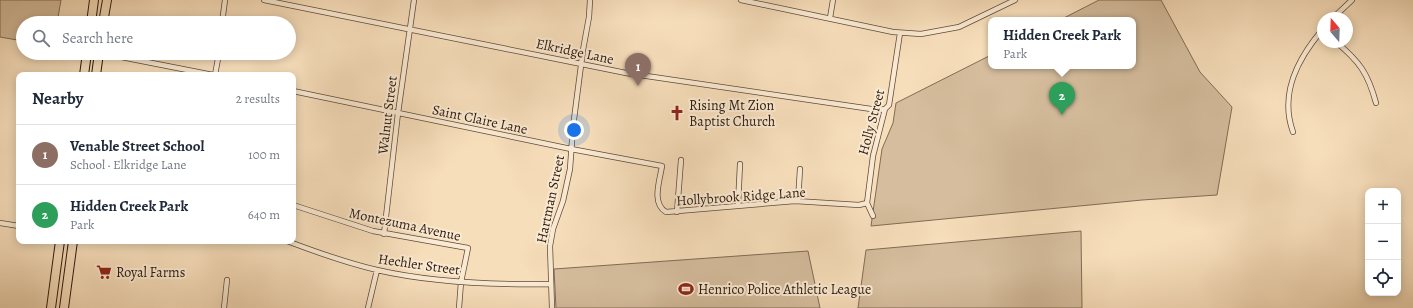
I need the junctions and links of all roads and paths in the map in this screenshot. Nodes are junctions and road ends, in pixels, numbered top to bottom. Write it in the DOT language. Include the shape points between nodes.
graph roads {
  1 [pos="94,0"];
  2 [pos="107,0"];
  3 [pos="225,0"];
  4 [pos="264,0"];
  5 [pos="414,0"];
  6 [pos="590,0"];
  7 [pos="741,0"];
  8 [pos="833,0"];
  9 [pos="1015,0"];
  10 [pos="1352,0"];
  11 [pos="1339,12"];
  12 [pos="92,16"];
  13 [pos="105,16"];
  14 [pos="223,16"];
  15 [pos="830,18"];
  16 [pos="409,29"];
  17 [pos="900,33"];
  18 [pos="1317,38"];
  19 [pos="1343,48"];
  20 [pos="86,60"];
  21 [pos="99,60"];
  22 [pos="136,60"];
  23 [pos="217,60"];
  24 [pos="581,63"];
  25 [pos="84,72"];
  26 [pos="97,72"];
  27 [pos="198,72"];
  28 [pos="215,72"];
  29 [pos="296,93"];
  30 [pos="1376,103"];
  31 [pos="885,109"];
  32 [pos="398,113"];
  33 [pos="1293,132"];
  34 [pos="571,149"];
  35 [pos="681,160"];
  36 [pos="740,164"];
  37 [pos="662,166"];
  38 [pos="800,169"];
  39 [pos="798,201"];
  40 [pos="867,203"];
  41 [pos="738,205"];
  42 [pos="296,206"];
  43 [pos="677,212"];
  44 [pos="873,216"];
  45 [pos="0,223"];
  46 [pos="16,226"];
  47 [pos="384,234"];
  48 [pos="60,244"];
  49 [pos="73,244"];
  50 [pos="296,244"];
  51 [pos="378,270"];
  52 [pos="227,280"];
  53 [pos="461,282"];
  54 [pos="551,284"];
  55 [pos="51,308"];
  56 [pos="64,308"];
  57 [pos="224,308"];
  58 [pos="368,308"];
  59 [pos="459,308"];
  60 [pos="552,308"];
  1 -- 12 [label="highway"];
  2 -- 13 [label="highway"];
  3 -- 14 [label="street"];
  4 -- 16 [label="street, Elkridge Lane"];
  5 -- 16 [label="street, Walnut Street"];
  6 -- 24 [label="street, Hartman Street"];
  7 -- 15 [label="street"];
  8 -- 15 [label="street"];
  9 -- 17 [label="street" via="949,30 921,34"];
  10 -- 11 [label="street"];
  15 -- 17 [label="street"];
  16 -- 24 [label="street, Elkridge Lane"];
  16 -- 32 [label="street, Walnut Street"];
  17 -- 31 [label="street, Holly Street" via="889,104"];
  18 -- 33 [label="street" via="1299,62 1290,86 1288,105"];
  19 -- 30 [label="street" via="1363,68"];
  20 -- 25 [label="highway"];
  21 -- 26 [label="highway"];
  22 -- 27 [label="street"];
  23 -- 28 [label="street"];
  24 -- 31 [label="street, Elkridge Lane" via="648,76"];
  24 -- 34 [label="street, Hartman Street"];
  29 -- 32 [label="street, Saint Claire Lane"];
  31 -- 40 [label="street, Holly Street" via="873,156"];
  32 -- 34 [label="street, Saint Claire Lane"];
  32 -- 47 [label="street, Walnut Street"];
  34 -- 37 [label="street, Saint Claire Lane"];
  34 -- 54 [label="street, Hartman Street" via="564,201 551,236"];
  35 -- 43 [label="street"];
  36 -- 41 [label="street"];
  37 -- 43 [label="street, Hollybrook Ridge Lane" via="659,204 666,212"];
  38 -- 39 [label="street"];
  39 -- 40 [label="street, Hollybrook Ridge Lane" via="858,205"];
  39 -- 41 [label="street, Hollybrook Ridge Lane"];
  40 -- 44 [label="street"];
  41 -- 43 [label="street, Hollybrook Ridge Lane"];
  42 -- 47 [label="street, Montezuma Avenue"];
  45 -- 46 [label="street"];
  47 -- 53 [label="street, Montezuma Avenue" via="468,248"];
  48 -- 55 [label="highway"];
  49 -- 56 [label="highway"];
  50 -- 51 [label="street, Hechler Street"];
  51 -- 53 [label="street, Hechler Street"];
  51 -- 58 [label="street"];
  52 -- 57 [label="street"];
  53 -- 54 [label="street, Hechler Street"];
  53 -- 59 [label="street"];
  54 -- 60 [label="street, Hartman Street"];
}
